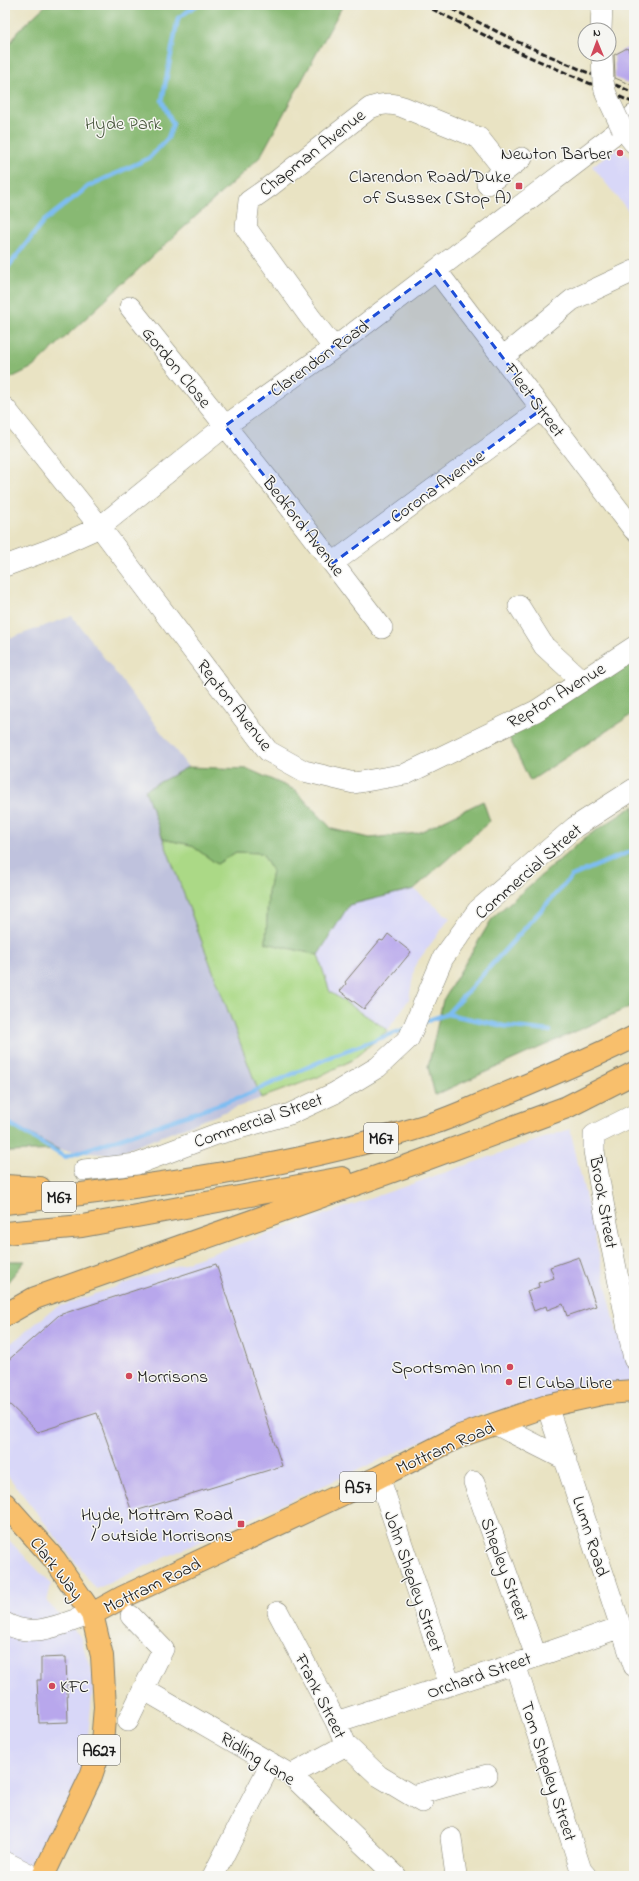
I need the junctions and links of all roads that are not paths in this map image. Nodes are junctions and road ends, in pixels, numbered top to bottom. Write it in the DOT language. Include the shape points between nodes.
graph roads {
  1 [pos="602,5"];
  2 [pos="601,22"];
  3 [pos="602,62"];
  4 [pos="630,129"];
  5 [pos="522,158"];
  6 [pos="506,171"];
  7 [pos="487,184"];
  8 [pos="436,270"];
  9 [pos="634,271"];
  10 [pos="130,307"];
  11 [pos="334,348"];
  12 [pos="503,357"];
  13 [pos="5,408"];
  14 [pos="542,409"];
  15 [pos="224,426"];
  16 [pos="100,527"];
  17 [pos="634,530"];
  18 [pos="333,563"];
  19 [pos="5,566"];
  20 [pos="519,606"];
  21 [pos="382,628"];
  22 [pos="634,647"];
  23 [pos="582,681"];
  24 [pos="634,789"];
  25 [pos="634,1037"];
  26 [pos="634,1073"];
  27 [pos="634,1115"];
  28 [pos="410,1166"];
  29 [pos="84,1170"];
  30 [pos="5,1186"];
  31 [pos="114,1191"];
  32 [pos="5,1202"];
  33 [pos="5,1233"];
  34 [pos="626,1273"];
  35 [pos="5,1315"];
  36 [pos="634,1359"];
  37 [pos="634,1391"];
  38 [pos="547,1406"];
  39 [pos="495,1424"];
  40 [pos="566,1460"];
  41 [pos="379,1477"];
  42 [pos="474,1482"];
  43 [pos="5,1504"];
  44 [pos="278,1612"];
  45 [pos="92,1614"];
  46 [pos="131,1616"];
  47 [pos="5,1623"];
  48 [pos="621,1627"];
  49 [pos="536,1656"];
  50 [pos="515,1664"];
  51 [pos="634,1666"];
  52 [pos="450,1686"];
  53 [pos="143,1689"];
  54 [pos="128,1721"];
  55 [pos="336,1722"];
  56 [pos="346,1745"];
  57 [pos="271,1763"];
  58 [pos="291,1775"];
  59 [pos="487,1775"];
  60 [pos="451,1838"];
  61 [pos="5,1862"];
  62 [pos="33,1876"];
  63 [pos="42,1876"];
  64 [pos="213,1876"];
  65 [pos="396,1876"];
  66 [pos="456,1876"];
  67 [pos="586,1876"];
  1 -- 2 [label="street"];
  3 -- 4 [label="street, bridge" via="606,94"];
  4 -- 8 [label="street, Clarendon Road"];
  5 -- 6 [label="street"];
  6 -- 7 [label="street"];
  6 -- 11 [label="street, Chapman Avenue" via="479,138 403,107 382,103 370,108 249,201 246,228"];
  8 -- 11 [label="street, Clarendon Road"];
  8 -- 12 [label="street, Fleet Street"];
  9 -- 12 [label="street" via="572,300"];
  10 -- 15 [label="street, Gordon Close"];
  11 -- 15 [label="street, Clarendon Road"];
  12 -- 14 [label="street, Fleet Street"];
  13 -- 16 [label="street, Repton Avenue"];
  14 -- 17 [label="street, Fleet Street"];
  14 -- 18 [label="street, Corona Avenue"];
  15 -- 16 [label="street, Clarendon Road"];
  15 -- 18 [label="street, Bedford Avenue"];
  16 -- 19 [label="street, Clarendon Road"];
  16 -- 23 [label="street, Repton Avenue" via="268,751 304,771 354,783 406,774 536,711"];
  18 -- 21 [label="street, Bedford Avenue"];
  20 -- 23 [label="street" via="544,646"];
  22 -- 23 [label="street, Repton Avenue"];
  24 -- 29 [label="street, Commercial Street" via="575,827 478,910 443,958 409,1038 378,1067 335,1093 290,1114 214,1135 137,1164"];
  25 -- 31 [label="main road, M67" via="585,1062 433,1124 333,1152"];
  26 -- 28 [label="main road, M67" via="567,1107"];
  27 -- 34 [label="street, Brook Street" via="594,1135 594,1151 604,1208"];
  28 -- 33 [label="main road, M67" via="82,1226"];
  28 -- 35 [label="main road, M67" via="35,1298"];
  30 -- 31 [label="main road, M67"];
  31 -- 32 [label="main road, M67"];
  34 -- 36 [label="street, Brook Street"];
  37 -- 38 [label="main road, Mottram Road / A57" via="606,1393"];
  38 -- 39 [label="main road, Mottram Road / A57"];
  38 -- 40 [label="street, Lumn Road"];
  39 -- 40 [label="street"];
  39 -- 41 [label="main road, Mottram Road / A57" via="460,1436"];
  40 -- 48 [label="street, Lumn Road"];
  41 -- 45 [label="main road, Mottram Road / A57"];
  41 -- 52 [label="street, John Shepley Street"];
  42 -- 49 [label="street, Shepley Street"];
  43 -- 45 [label="main road, Clark Way / A627" via="55,1560"];
  44 -- 55 [label="street, Frank Street"];
  45 -- 47 [label="street" via="41,1631 22,1631"];
  45 -- 63 [label="main road, A627" via="102,1656 105,1707 102,1743 91,1776"];
  46 -- 53 [label="street" via="163,1649"];
  48 -- 49 [label="street, Orchard Street"];
  48 -- 51 [label="street, Lumn Road"];
  49 -- 50 [label="street, Orchard Street"];
  50 -- 52 [label="street, Orchard Street"];
  50 -- 67 [label="street, Tom Shepley Street" via="581,1870"];
  52 -- 55 [label="street, Orchard Street"];
  53 -- 54 [label="street"];
  53 -- 57 [label="street, Ridling Lane"];
  55 -- 56 [label="street, Frank Street"];
  56 -- 58 [label="street, Frank Street"];
  56 -- 59 [label="street" via="379,1776 417,1799"];
  57 -- 58 [label="street, Ridling Lane"];
  57 -- 64 [label="street"];
  58 -- 65 [label="street, Ridling Lane"];
  60 -- 66 [label="street"];
  61 -- 62 [label="street"];
}
